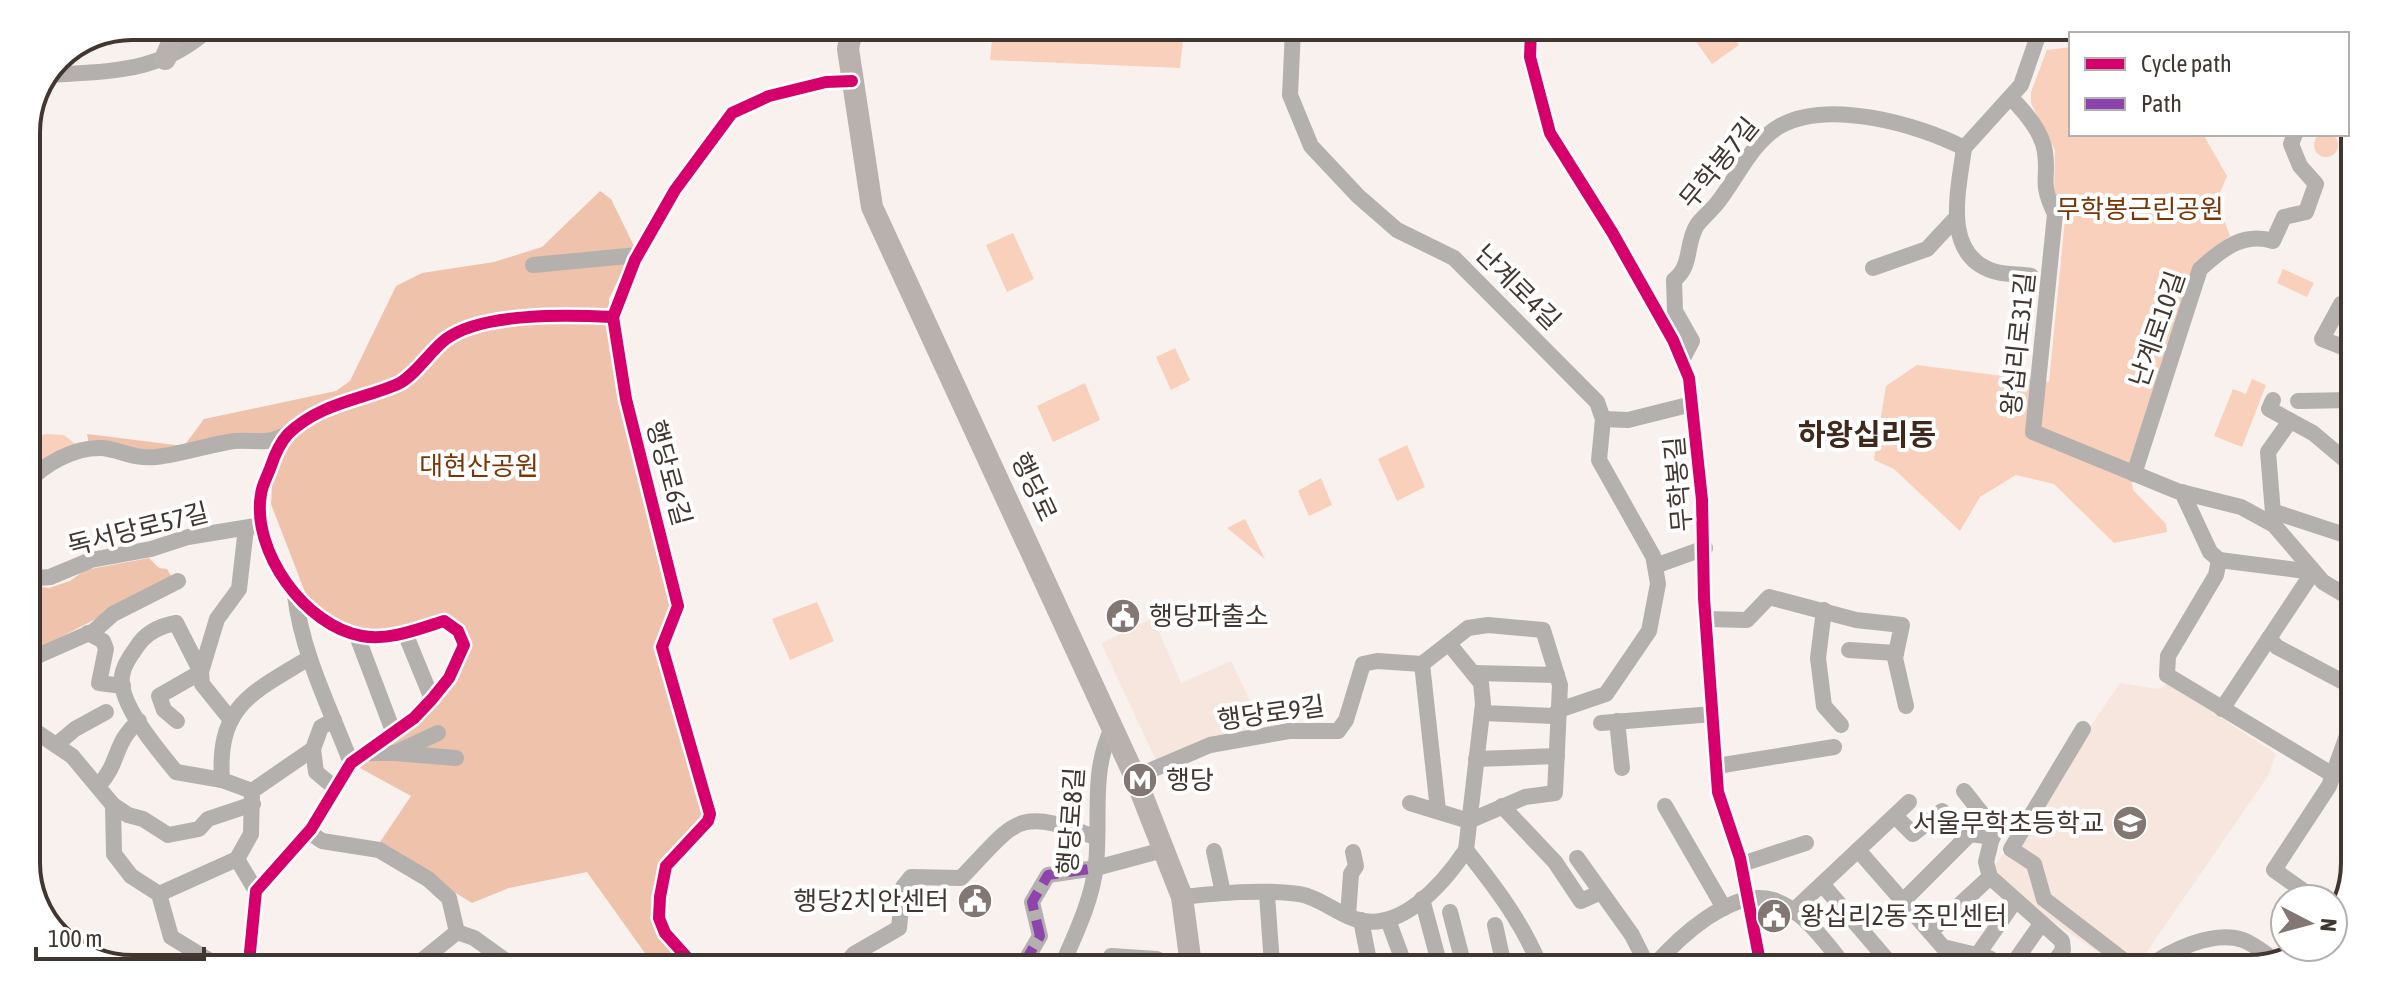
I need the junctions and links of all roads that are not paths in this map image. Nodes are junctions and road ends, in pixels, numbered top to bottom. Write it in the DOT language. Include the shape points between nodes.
graph roads {
  1 [pos="173,40"];
  2 [pos="196,40"];
  3 [pos="850,40"];
  4 [pos="1293,40"];
  5 [pos="1531,40"];
  6 [pos="2037,40"];
  7 [pos="165,59"];
  8 [pos="61,74"];
  9 [pos="852,81"];
  10 [pos="2011,98"];
  11 [pos="2294,136"];
  12 [pos="1964,148"];
  13 [pos="1954,220"];
  14 [pos="638,255"];
  15 [pos="533,265"];
  16 [pos="1873,268"];
  17 [pos="2031,276"];
  18 [pos="2341,304"];
  19 [pos="613,317"];
  20 [pos="2341,346"];
  21 [pos="1682,360"];
  22 [pos="2273,400"];
  23 [pos="2341,400"];
  24 [pos="2298,401"];
  25 [pos="1692,404"];
  26 [pos="1603,419"];
  27 [pos="2290,421"];
  28 [pos="289,434"];
  29 [pos="2341,457"];
  30 [pos="40,474"];
  31 [pos="2134,474"];
  32 [pos="2182,492"];
  33 [pos="2274,519"];
  34 [pos="254,526"];
  35 [pos="2341,535"];
  36 [pos="1705,548"];
  37 [pos="2219,560"];
  38 [pos="1655,566"];
  39 [pos="2313,572"];
  40 [pos="40,578"];
  41 [pos="178,581"];
  42 [pos="2341,593"];
  43 [pos="295,595"];
  44 [pos="1824,610"];
  45 [pos="1705,619"];
  46 [pos="88,633"];
  47 [pos="405,633"];
  48 [pos="357,636"];
  49 [pos="2269,638"];
  50 [pos="1450,645"];
  51 [pos="1849,650"];
  52 [pos="1896,653"];
  53 [pos="40,655"];
  54 [pos="309,658"];
  55 [pos="1422,664"];
  56 [pos="201,672"];
  57 [pos="1473,673"];
  58 [pos="1557,675"];
  59 [pos="2341,681"];
  60 [pos="123,686"];
  61 [pos="432,699"];
  62 [pos="1906,706"];
  63 [pos="2222,709"];
  64 [pos="1559,710"];
  65 [pos="106,712"];
  66 [pos="1482,713"];
  67 [pos="1713,714"];
  68 [pos="231,720"];
  69 [pos="334,720"];
  70 [pos="139,721"];
  71 [pos="177,721"];
  72 [pos="1841,725"];
  73 [pos="1113,726"];
  74 [pos="2083,729"];
  75 [pos="393,731"];
  76 [pos="438,733"];
  77 [pos="40,734"];
  78 [pos="56,745"];
  79 [pos="1834,747"];
  80 [pos="313,749"];
  81 [pos="2341,752"];
  82 [pos="395,753"];
  83 [pos="1557,756"];
  84 [pos="358,758"];
  85 [pos="456,758"];
  86 [pos="1476,759"];
  87 [pos="1717,766"];
  88 [pos="1622,768"];
  89 [pos="2333,775"];
  90 [pos="1135,777"];
  91 [pos="222,780"];
  92 [pos="98,786"];
  93 [pos="335,788"];
  94 [pos="1964,791"];
  95 [pos="252,798"];
  96 [pos="1909,802"];
  97 [pos="1410,803"];
  98 [pos="113,805"];
  99 [pos="1502,806"];
  100 [pos="1665,806"];
  101 [pos="1438,810"];
  102 [pos="1942,811"];
  103 [pos="1895,816"];
  104 [pos="1469,821"];
  105 [pos="309,832"];
  106 [pos="1993,837"];
  107 [pos="1097,838"];
  108 [pos="1806,843"];
  109 [pos="1163,850"];
  110 [pos="1466,850"];
  111 [pos="1858,850"];
  112 [pos="1214,851"];
  113 [pos="1353,852"];
  114 [pos="1577,858"];
  115 [pos="237,859"];
  116 [pos="1742,864"];
  117 [pos="1096,868"];
  118 [pos="1990,877"];
  119 [pos="2292,883"];
  120 [pos="1822,884"];
  121 [pos="256,891"];
  122 [pos="1223,893"];
  123 [pos="1599,893"];
  124 [pos="159,894"];
  125 [pos="1267,894"];
  126 [pos="1182,897"];
  127 [pos="1749,898"];
  128 [pos="1422,899"];
  129 [pos="1903,901"];
  130 [pos="2015,901"];
  131 [pos="1724,908"];
  132 [pos="1450,912"];
  133 [pos="1792,912"];
  134 [pos="1354,918"];
  135 [pos="1388,920"];
  136 [pos="2041,924"];
  137 [pos="1495,925"];
  138 [pos="457,932"];
  139 [pos="1930,932"];
  140 [pos="250,952"];
  141 [pos="2265,953"];
  142 [pos="1978,954"];
  143 [pos="201,955"];
  144 [pos="429,955"];
  145 [pos="498,955"];
  146 [pos="685,955"];
  147 [pos="853,955"];
  148 [pos="1029,955"];
  149 [pos="1066,955"];
  150 [pos="1190,955"];
  151 [pos="1271,955"];
  152 [pos="1366,955"];
  153 [pos="1401,955"];
  154 [pos="1437,955"];
  155 [pos="1461,955"];
  156 [pos="1502,955"];
  157 [pos="1535,955"];
  158 [pos="1643,955"];
  159 [pos="1663,955"];
  160 [pos="1759,955"];
  161 [pos="1835,955"];
  162 [pos="1883,955"];
  163 [pos="2019,955"];
  164 [pos="2059,955"];
  165 [pos="2117,955"];
  166 [pos="2163,955"];
  1 -- 7 [label="main road"];
  2 -- 7 [label="street"];
  3 -- 9 [label="main road, 행당로"];
  4 -- 26 [label="street, 난계로4길" via="1290,95 1311,146 1397,230 1454,258 1597,402"];
  5 -- 21 [label="street, 무학봉길" via="1530,57 1550,133"];
  6 -- 10 [label="street"];
  7 -- 8 [label="street"];
  9 -- 14 [label="street" via="769,96 732,113 675,190"];
  9 -- 73 [label="main road, 행당로" via="872,207"];
  10 -- 12 [label="street"];
  10 -- 31 [label="street, 왕십리로31길" via="2029,116 2045,150 2043,189 2055,214 2033,432"];
  11 -- 31 [label="street, 난계로10길" via="2291,144 2300,166 2316,184 2306,212 2284,217 2273,241 2244,238 2200,269"];
  12 -- 13 [label="street"];
  12 -- 21 [label="street, 무학봉7길" via="1861,115 1809,117 1779,127 1736,172 1696,227 1685,271 1674,280 1675,311 1692,341"];
  13 -- 16 [label="street" via="1927,249"];
  13 -- 17 [label="street" via="1969,255 1992,271"];
  14 -- 15 [label="street"];
  14 -- 19 [label="street"];
  18 -- 20 [label="street" via="2322,339"];
  19 -- 28 [label="street" via="557,314 485,324 449,336 400,383 351,397"];
  19 -- 146 [label="street, 행당로6길" via="626,399 678,606 662,647 710,814 666,866 662,883 659,918"];
  21 -- 25 [label="street, 무학봉길"];
  22 -- 27 [label="street" via="2269,409"];
  23 -- 24 [label="street"];
  25 -- 26 [label="street" via="1628,420"];
  25 -- 36 [label="street, 무학봉길"];
  26 -- 38 [label="street" via="1599,460"];
  27 -- 29 [label="street"];
  27 -- 33 [label="street" via="2268,452"];
  28 -- 30 [label="street" via="256,444 237,441 155,457 130,458 103,448 81,451"];
  28 -- 34 [label="street" via="276,451"];
  31 -- 32 [label="street, 왕십리로31길"];
  32 -- 33 [label="street, 왕십리로31길"];
  32 -- 37 [label="street" via="2210,552"];
  33 -- 35 [label="street"];
  33 -- 39 [label="street, 왕십리로31길"];
  34 -- 40 [label="street, 독서당로57길" via="91,560"];
  34 -- 43 [label="street"];
  34 -- 56 [label="street" via="239,589 217,619"];
  36 -- 38 [label="street"];
  36 -- 45 [label="street, 무학봉길"];
  37 -- 39 [label="street"];
  37 -- 63 [label="street" via="2216,575 2168,656 2167,675"];
  38 -- 64 [label="street" via="1658,584 1649,631 1606,694"];
  39 -- 42 [label="street, 왕십리로31길"];
  39 -- 49 [label="street"];
  41 -- 46 [label="street"];
  43 -- 48 [label="street"];
  43 -- 54 [label="street"];
  44 -- 45 [label="street" via="1769,597 1747,620"];
  44 -- 52 [label="street" via="1902,625"];
  44 -- 72 [label="street" via="1818,658 1824,706"];
  45 -- 67 [label="street, 무학봉길"];
  46 -- 53 [label="street"];
  46 -- 60 [label="street" via="106,649 99,683"];
  47 -- 48 [label="street"];
  47 -- 61 [label="street"];
  47 -- 61 [label="street" via="444,621 458,631 464,645"];
  48 -- 75 [label="street"];
  49 -- 59 [label="street"];
  49 -- 63 [label="street"];
  50 -- 55 [label="street"];
  50 -- 57 [label="street"];
  50 -- 58 [label="street" via="1468,628 1543,630"];
  51 -- 52 [label="street"];
  52 -- 62 [label="street"];
  54 -- 68 [label="street" via="246,698"];
  54 -- 69 [label="street"];
  55 -- 90 [label="street, 행당로9길" via="1363,664 1338,731 1289,731 1210,745"];
  55 -- 101 [label="street"];
  56 -- 60 [label="street" via="176,623 161,626 139,643 122,675"];
  56 -- 68 [label="street" via="202,684"];
  56 -- 71 [label="street" via="159,696 164,710"];
  57 -- 58 [label="street"];
  57 -- 66 [label="street" via="1481,683"];
  58 -- 64 [label="street"];
  60 -- 70 [label="street"];
  61 -- 75 [label="street"];
  63 -- 89 [label="street"];
  64 -- 66 [label="street" via="1553,716"];
  64 -- 83 [label="street"];
  65 -- 78 [label="street"];
  66 -- 86 [label="street"];
  67 -- 87 [label="street, 무학봉길"];
  67 -- 88 [label="street" via="1609,722"];
  68 -- 91 [label="street" via="222,737"];
  69 -- 80 [label="street" via="321,727"];
  69 -- 84 [label="street"];
  70 -- 91 [label="street" via="176,772"];
  70 -- 92 [label="street" via="123,735 113,771"];
  73 -- 90 [label="main road, 행당로"];
  73 -- 107 [label="street, 행당로8길" via="1100,752"];
  74 -- 165 [label="street" via="2011,849 2034,864 2044,899"];
  75 -- 84 [label="street"];
  76 -- 82 [label="street"];
  77 -- 78 [label="street"];
  78 -- 92 [label="street"];
  79 -- 87 [label="street"];
  80 -- 93 [label="street" via="316,772"];
  80 -- 95 [label="street"];
  81 -- 89 [label="street"];
  82 -- 84 [label="street"];
  82 -- 85 [label="street"];
  83 -- 86 [label="street"];
  83 -- 99 [label="street" via="1555,793"];
  84 -- 93 [label="street"];
  86 -- 104 [label="street"];
  87 -- 116 [label="street, 무학봉길" via="1718,792"];
  89 -- 119 [label="street" via="2274,870"];
  90 -- 109 [label="main road, 행당로"];
  91 -- 95 [label="street"];
  92 -- 98 [label="street"];
  93 -- 105 [label="street"];
  94 -- 106 [label="street" via="1994,829"];
  95 -- 98 [label="street" via="208,819 199,829 168,835"];
  95 -- 115 [label="street" via="251,834"];
  96 -- 103 [label="street"];
  97 -- 101 [label="street"];
  98 -- 124 [label="street" via="119,864"];
  99 -- 104 [label="street"];
  99 -- 123 [label="street" via="1555,862 1581,901"];
  100 -- 131 [label="street"];
  101 -- 104 [label="street"];
  102 -- 103 [label="street" via="1913,834"];
  103 -- 111 [label="street"];
  104 -- 110 [label="street"];
  105 -- 121 [label="street"];
  105 -- 138 [label="street" via="322,841 379,850 428,879 449,898"];
  106 -- 118 [label="street" via="1986,870"];
  106 -- 129 [label="street" via="1970,834"];
  107 -- 117 [label="street, 행당로8길"];
  107 -- 147 [label="street" via="1036,818 1021,822 999,834 961,878 911,877 903,887 899,928"];
  108 -- 116 [label="street"];
  109 -- 117 [label="street"];
  109 -- 126 [label="main road, 행당로"];
  110 -- 128 [label="street"];
  110 -- 157 [label="street" via="1504,898"];
  111 -- 120 [label="street"];
  111 -- 129 [label="street"];
  112 -- 122 [label="street"];
  113 -- 134 [label="street"];
  114 -- 123 [label="street"];
  115 -- 121 [label="street"];
  115 -- 124 [label="street"];
  116 -- 127 [label="street, 무학봉길"];
  117 -- 148 [label="street" via="1048,875 1032,902 1040,936"];
  117 -- 149 [label="street, 행당로8길"];
  118 -- 130 [label="street"];
  118 -- 139 [label="street"];
  120 -- 133 [label="street"];
  120 -- 162 [label="street"];
  121 -- 140 [label="street"];
  122 -- 125 [label="street"];
  122 -- 126 [label="street"];
  123 -- 158 [label="street"];
  124 -- 143 [label="street" via="171,937"];
  125 -- 134 [label="street" via="1300,894"];
  125 -- 151 [label="street"];
  126 -- 150 [label="main road, 행당로"];
  127 -- 131 [label="street"];
  127 -- 133 [label="street" via="1774,900"];
  127 -- 160 [label="street, 무학봉길"];
  128 -- 135 [label="street"];
  128 -- 154 [label="street"];
  129 -- 139 [label="street"];
  130 -- 136 [label="street"];
  130 -- 142 [label="street"];
  131 -- 159 [label="street"];
  132 -- 155 [label="street"];
  133 -- 161 [label="street"];
  134 -- 135 [label="street"];
  134 -- 152 [label="street"];
  135 -- 153 [label="street"];
  136 -- 163 [label="street"];
  136 -- 164 [label="street" via="2062,941"];
  137 -- 156 [label="street"];
  138 -- 144 [label="street"];
  138 -- 145 [label="street"];
  139 -- 142 [label="street" via="1943,947"];
  141 -- 166 [label="street" via="2245,940 2223,936"];
}
